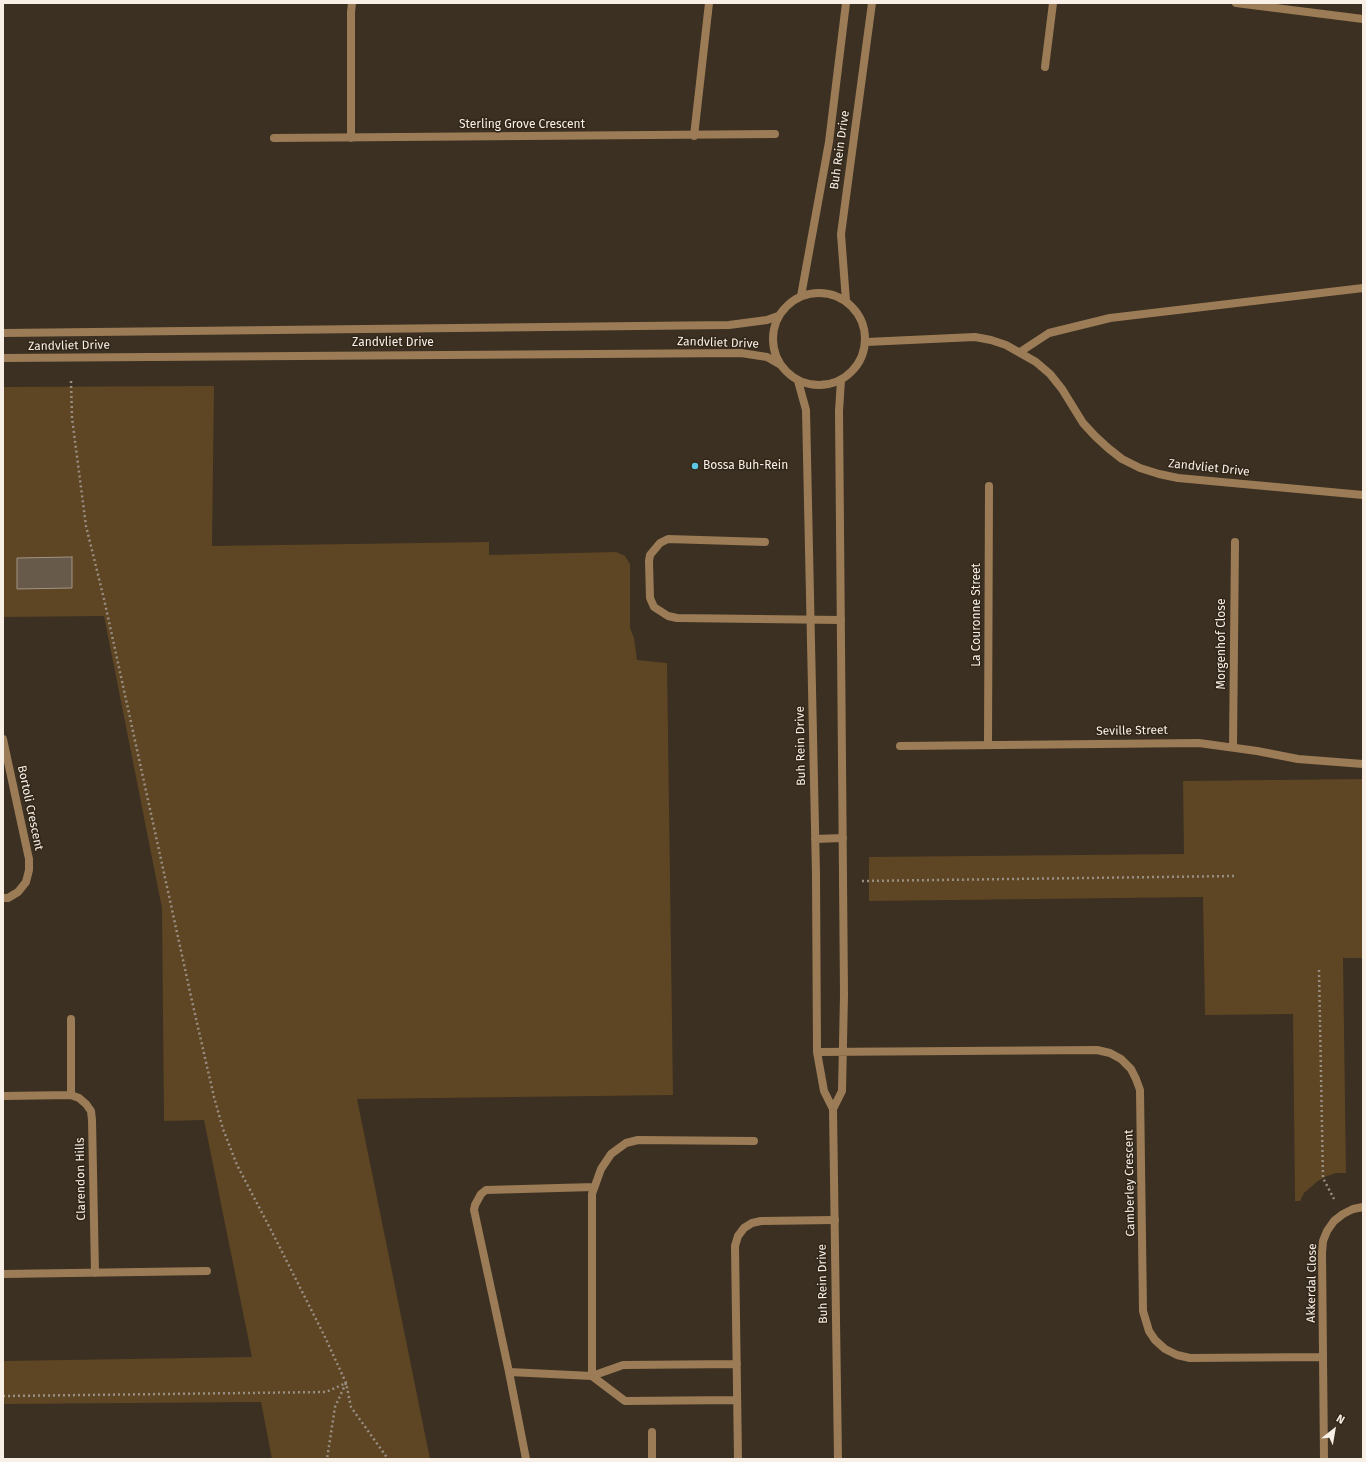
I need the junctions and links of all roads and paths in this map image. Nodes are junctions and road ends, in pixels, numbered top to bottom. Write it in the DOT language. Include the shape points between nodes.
graph roads {
  1 [pos="352,3"];
  2 [pos="709,3"];
  3 [pos="846,3"];
  4 [pos="872,3"];
  5 [pos="1053,3"];
  6 [pos="1236,3"];
  7 [pos="1363,19"];
  8 [pos="1045,67"];
  9 [pos="775,134"];
  10 [pos="694,136"];
  11 [pos="274,138"];
  12 [pos="351,138"];
  13 [pos="1363,288"];
  14 [pos="801,296"];
  15 [pos="846,301"];
  16 [pos="778,316"];
  17 [pos="3,333"];
  18 [pos="866,342"];
  19 [pos="1020,352"];
  20 [pos="3,358"];
  21 [pos="781,365"];
  22 [pos="798,380"];
  23 [pos="841,380"];
  24 [pos="71,381"];
  25 [pos="989,486"];
  26 [pos="1363,495"];
  27 [pos="765,542"];
  28 [pos="1235,542"];
  29 [pos="810,618"];
  30 [pos="841,620"];
  31 [pos="3,739"];
  32 [pos="988,745"];
  33 [pos="900,746"];
  34 [pos="1233,747"];
  35 [pos="1363,764"];
  36 [pos="843,838"];
  37 [pos="815,839"];
  38 [pos="1234,876"];
  39 [pos="843,881"];
  40 [pos="3,898"];
  41 [pos="1319,970"];
  42 [pos="71,1019"];
  43 [pos="817,1052"];
  44 [pos="843,1052"];
  45 [pos="71,1095"];
  46 [pos="3,1096"];
  47 [pos="833,1109"];
  48 [pos="754,1141"];
  49 [pos="594,1187"];
  50 [pos="1363,1207"];
  51 [pos="1343,1214"];
  52 [pos="835,1220"];
  53 [pos="207,1271"];
  54 [pos="95,1273"];
  55 [pos="3,1274"];
  56 [pos="1323,1357"];
  57 [pos="737,1364"];
  58 [pos="509,1372"];
  59 [pos="592,1376"];
  60 [pos="346,1383"];
  61 [pos="3,1396"];
  62 [pos="737,1400"];
  63 [pos="652,1432"];
  64 [pos="327,1459"];
  65 [pos="388,1459"];
  66 [pos="526,1459"];
  67 [pos="652,1459"];
  68 [pos="738,1459"];
  69 [pos="838,1459"];
  70 [pos="1324,1459"];
  1 -- 12 [label="street"];
  2 -- 10 [label="street"];
  3 -- 14 [label="street, Buh Rein Drive" via="829,142"];
  4 -- 15 [label="street, Buh Rein Drive" via="841,234"];
  5 -- 8 [label="street"];
  6 -- 7 [label="street"];
  9 -- 10 [label="street, Sterling Grove Crescent"];
  10 -- 12 [label="street, Sterling Grove Crescent"];
  11 -- 12 [label="street, Sterling Grove Crescent"];
  13 -- 19 [label="street" via="1110,318 1049,333"];
  14 -- 15 [label="street" via="816,293 832,294"];
  14 -- 16 [label="street" via="788,304"];
  15 -- 18 [label="street" via="857,312 864,326"];
  16 -- 17 [label="street, Zandvliet Drive" via="729,325"];
  16 -- 21 [label="street" via="773,330 773,345"];
  18 -- 19 [label="street, Zandvliet Drive" via="976,337 991,340"];
  18 -- 23 [label="street" via="862,357 854,371"];
  19 -- 26 [label="street, Zandvliet Drive" via="1050,374 1095,436 1122,459 1140,468 1178,478"];
  20 -- 21 [label="street, Zandvliet Drive" via="741,353 767,357"];
  21 -- 22 [label="street"];
  22 -- 23 [label="street" via="812,385 827,385"];
  22 -- 29 [label="street, Buh Rein Drive" via="806,410"];
  23 -- 30 [label="street, Buh Rein Drive"];
  24 -- 60 [label="path" via="72,418 86,526 223,1129 238,1165"];
  25 -- 32 [label="street, La Couronne Street"];
  27 -- 29 [label="street" via="668,539 660,543 650,555 649,561 650,598 654,607 668,616 677,618"];
  28 -- 34 [label="street, Morgenhof Close"];
  29 -- 30 [label="street"];
  29 -- 37 [label="street, Buh Rein Drive"];
  30 -- 36 [label="street, Buh Rein Drive"];
  31 -- 40 [label="street, Bortoli Crescent" via="29,859 26,882 18,892"];
  32 -- 33 [label="street, Seville Street"];
  32 -- 34 [label="street, Seville Street" via="1199,742"];
  34 -- 35 [label="street, Seville Street" via="1298,759"];
  36 -- 37 [label="street"];
  36 -- 39 [label="street, Buh Rein Drive"];
  37 -- 43 [label="street, Buh Rein Drive"];
  38 -- 39 [label="path"];
  39 -- 44 [label="street, Buh Rein Drive"];
  41 -- 51 [label="path" via="1323,1178"];
  42 -- 45 [label="street"];
  43 -- 44 [label="street, Camberley Crescent"];
  43 -- 47 [label="street, Buh Rein Drive" via="824,1091"];
  44 -- 47 [label="street, Buh Rein Drive" via="842,1091"];
  44 -- 56 [label="street, Camberley Crescent" via="1097,1050 1121,1059 1131,1069 1140,1090 1144,1311 1149,1331 1155,1340 1165,1349 1190,1358"];
  45 -- 46 [label="street"];
  45 -- 54 [label="street, Clarendon Hills" via="79,1098 91,1111"];
  47 -- 52 [label="street, Buh Rein Drive"];
  48 -- 49 [label="street" via="638,1140 626,1143 611,1154 601,1169"];
  49 -- 58 [label="street" via="486,1190 477,1198 474,1210"];
  49 -- 59 [label="street"];
  50 -- 51 [label="street, Akkerdal Close"];
  51 -- 56 [label="street, Akkerdal Close" via="1327,1230 1322,1247"];
  52 -- 57 [label="street" via="762,1221 744,1228 738,1236 735,1246"];
  52 -- 69 [label="street, Buh Rein Drive"];
  53 -- 54 [label="street"];
  54 -- 55 [label="street"];
  56 -- 70 [label="street"];
  57 -- 59 [label="street" via="623,1365"];
  57 -- 62 [label="street"];
  58 -- 59 [label="street"];
  58 -- 66 [label="street"];
  59 -- 62 [label="street" via="625,1401"];
  60 -- 61 [label="path" via="326,1392"];
  60 -- 64 [label="path" via="335,1407"];
  60 -- 65 [label="path" via="350,1406"];
  62 -- 68 [label="street"];
  63 -- 67 [label="street"];
}
